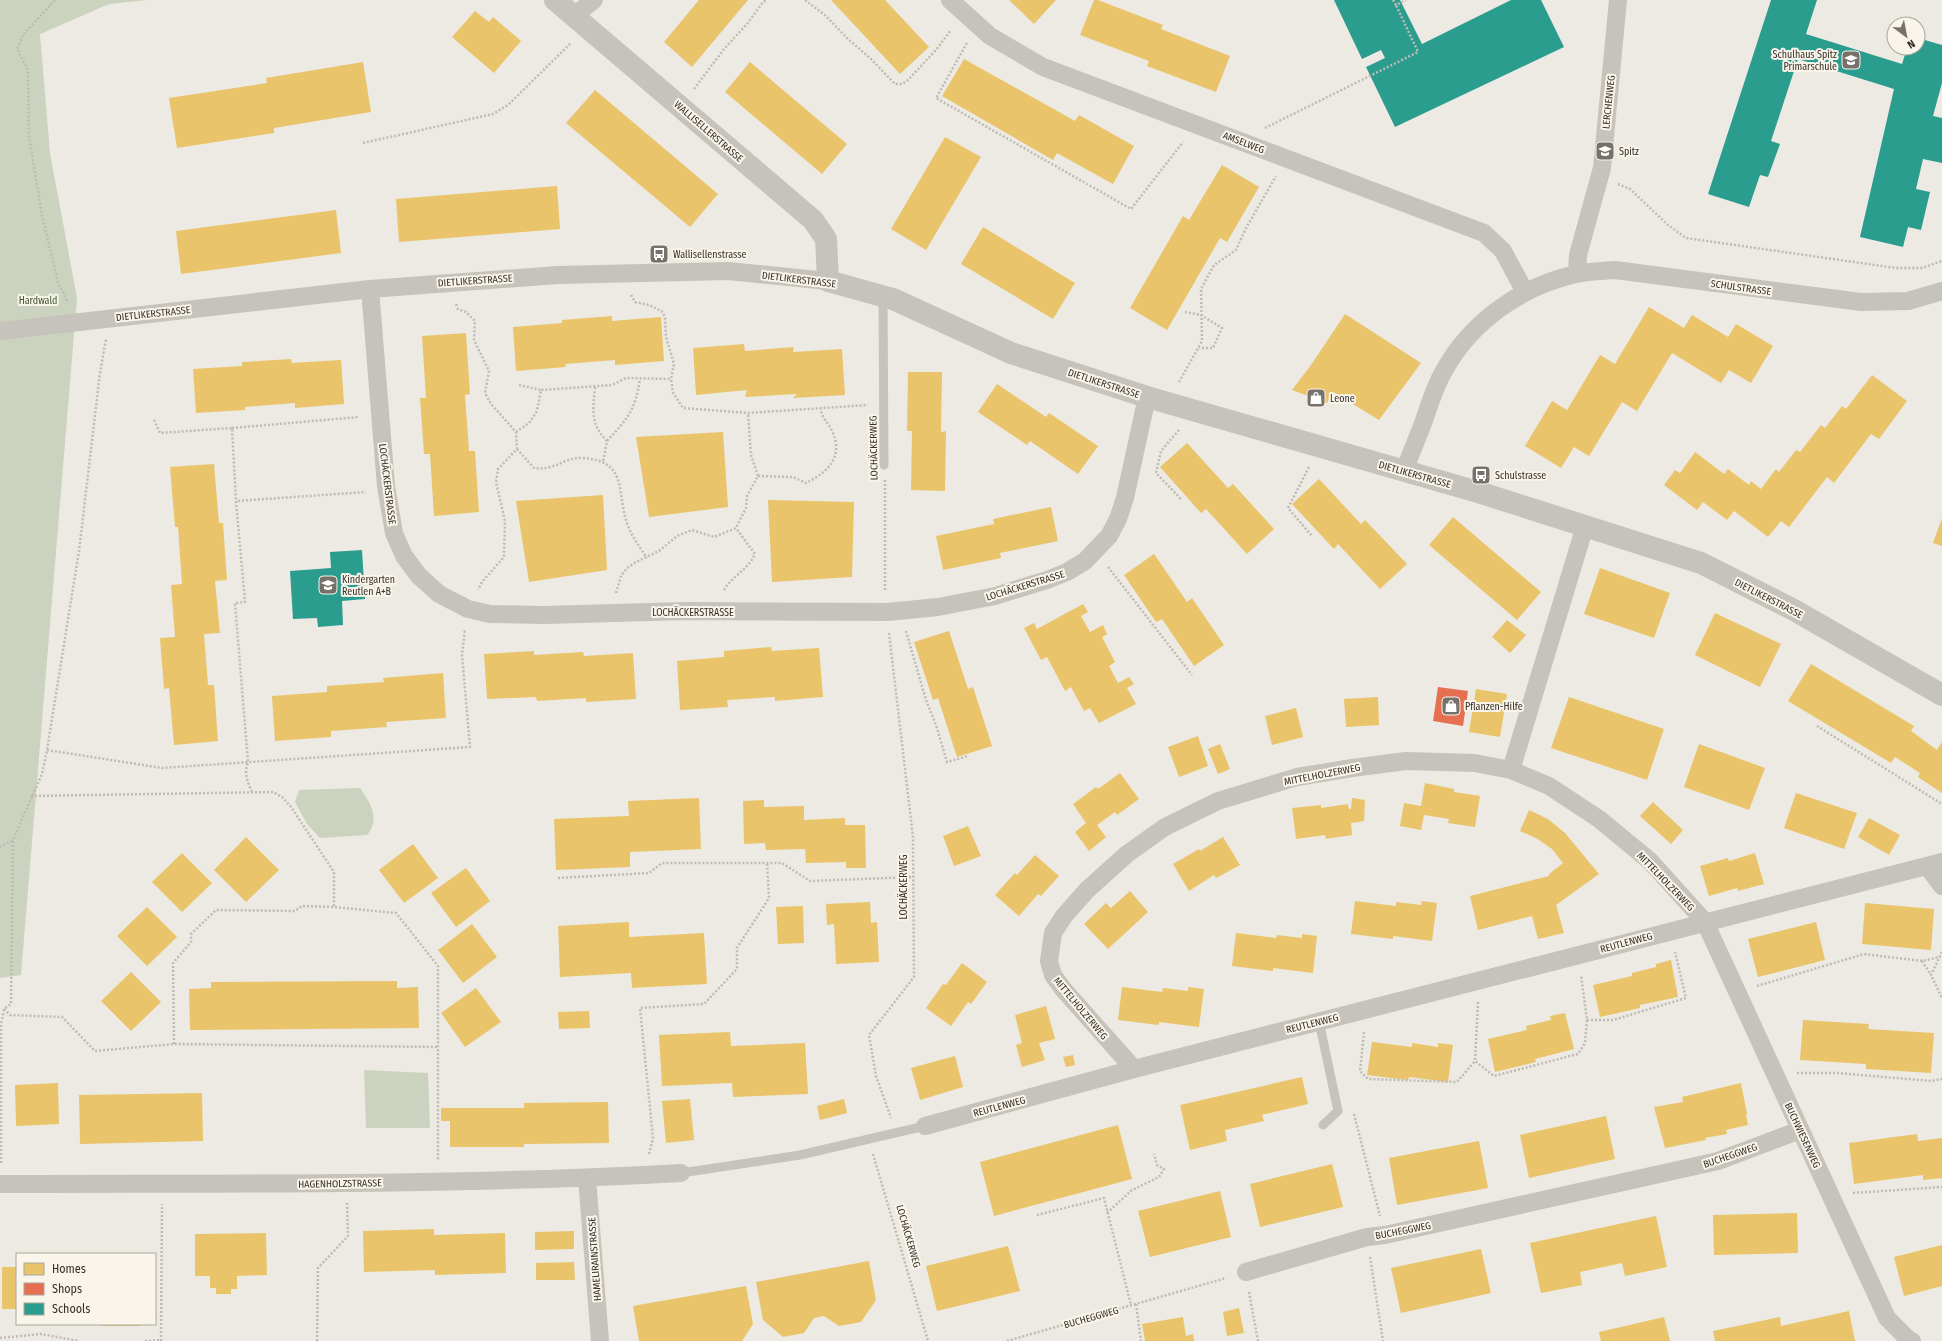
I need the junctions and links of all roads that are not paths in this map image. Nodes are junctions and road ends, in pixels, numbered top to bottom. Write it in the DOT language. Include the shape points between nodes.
graph roads {
  1 [pos="555,0"];
  2 [pos="594,0"];
  3 [pos="950,0"];
  4 [pos="1618,0"];
  5 [pos="575,15"];
  6 [pos="1577,274"];
  7 [pos="828,281"];
  8 [pos="370,289"];
  9 [pos="1942,291"];
  10 [pos="1525,292"];
  11 [pos="883,296"];
  12 [pos="0,331"];
  13 [pos="1147,397"];
  14 [pos="884,465"];
  15 [pos="1404,471"];
  16 [pos="1585,526"];
  17 [pos="1942,696"];
  18 [pos="1511,770"];
  19 [pos="1935,864"];
  20 [pos="1942,886"];
  21 [pos="1705,922"];
  22 [pos="1319,1021"];
  23 [pos="1134,1069"];
  24 [pos="1323,1125"];
  25 [pos="925,1126"];
  26 [pos="1800,1130"];
  27 [pos="681,1173"];
  28 [pos="587,1178"];
  29 [pos="0,1184"];
  30 [pos="1246,1272"];
  31 [pos="600,1341"];
  32 [pos="1912,1341"];
  1 -- 5 [label="street, WALLISELLERSTRASSE"];
  2 -- 5 [label="street"];
  3 -- 10 [label="street, AMSELWEG" via="990,36 1043,67 1484,233 1503,251"];
  4 -- 6 [label="street, LERCHENWEG" via="1602,168 1578,255"];
  5 -- 7 [label="street, WALLISELLERSTRASSE" via="813,220 826,239"];
  6 -- 9 [label="street, SCHULSTRASSE" via="1615,270 1862,302 1908,301"];
  6 -- 10 [label="street, SCHULSTRASSE"];
  7 -- 8 [label="street, DIETLIKERSTRASSE" via="728,271 660,271 558,275"];
  7 -- 11 [label="street, DIETLIKERSTRASSE"];
  8 -- 12 [label="street, DIETLIKERSTRASSE"];
  8 -- 13 [label="street, LOCHÄCKERSTRASSE" via="386,486 394,533 404,556 419,576 439,594 468,609 490,614 686,611 887,612 938,607 995,596 1046,580 1085,562 1112,530 1125,498"];
  10 -- 15 [label="street, SCHULSTRASSE" via="1476,328 1458,349 1431,397"];
  11 -- 13 [label="street, DIETLIKERSTRASSE" via="1011,353"];
  11 -- 14 [label="lane, LOCHÄCKERWEG"];
  13 -- 15 [label="street, DIETLIKERSTRASSE"];
  15 -- 16 [label="street, DIETLIKERSTRASSE"];
  16 -- 17 [label="street, DIETLIKERSTRASSE" via="1701,563 1794,610"];
  16 -- 18 [label="street"];
  18 -- 21 [label="street, MITTELHOLZERWEG" via="1549,786 1599,819 1650,861"];
  18 -- 23 [label="street, MITTELHOLZERWEG" via="1475,764 1406,761 1297,777 1218,801 1165,827 1127,854 1087,890 1064,916 1053,933 1049,960 1053,975 1063,989"];
  19 -- 20 [label="street"];
  19 -- 21 [label="street, REUTLENWEG"];
  21 -- 22 [label="street, REUTLENWEG"];
  21 -- 26 [label="street, BUCHWIESENWEG"];
  22 -- 23 [label="street, REUTLENWEG"];
  22 -- 24 [label="lane" via="1338,1111"];
  23 -- 25 [label="street, REUTLENWEG"];
  25 -- 27 [label="lane, REUTLENWEG" via="800,1156"];
  26 -- 30 [label="street, BUCHEGGWEG" via="1718,1161 1367,1237"];
  26 -- 32 [label="street, BUCHWIESENWEG" via="1887,1318"];
  27 -- 28 [label="street, HAGENHOLZSTRASSE"];
  28 -- 29 [label="street, HAGENHOLZSTRASSE"];
  28 -- 31 [label="street, HAMELIRAINSTRASSE"];
}
